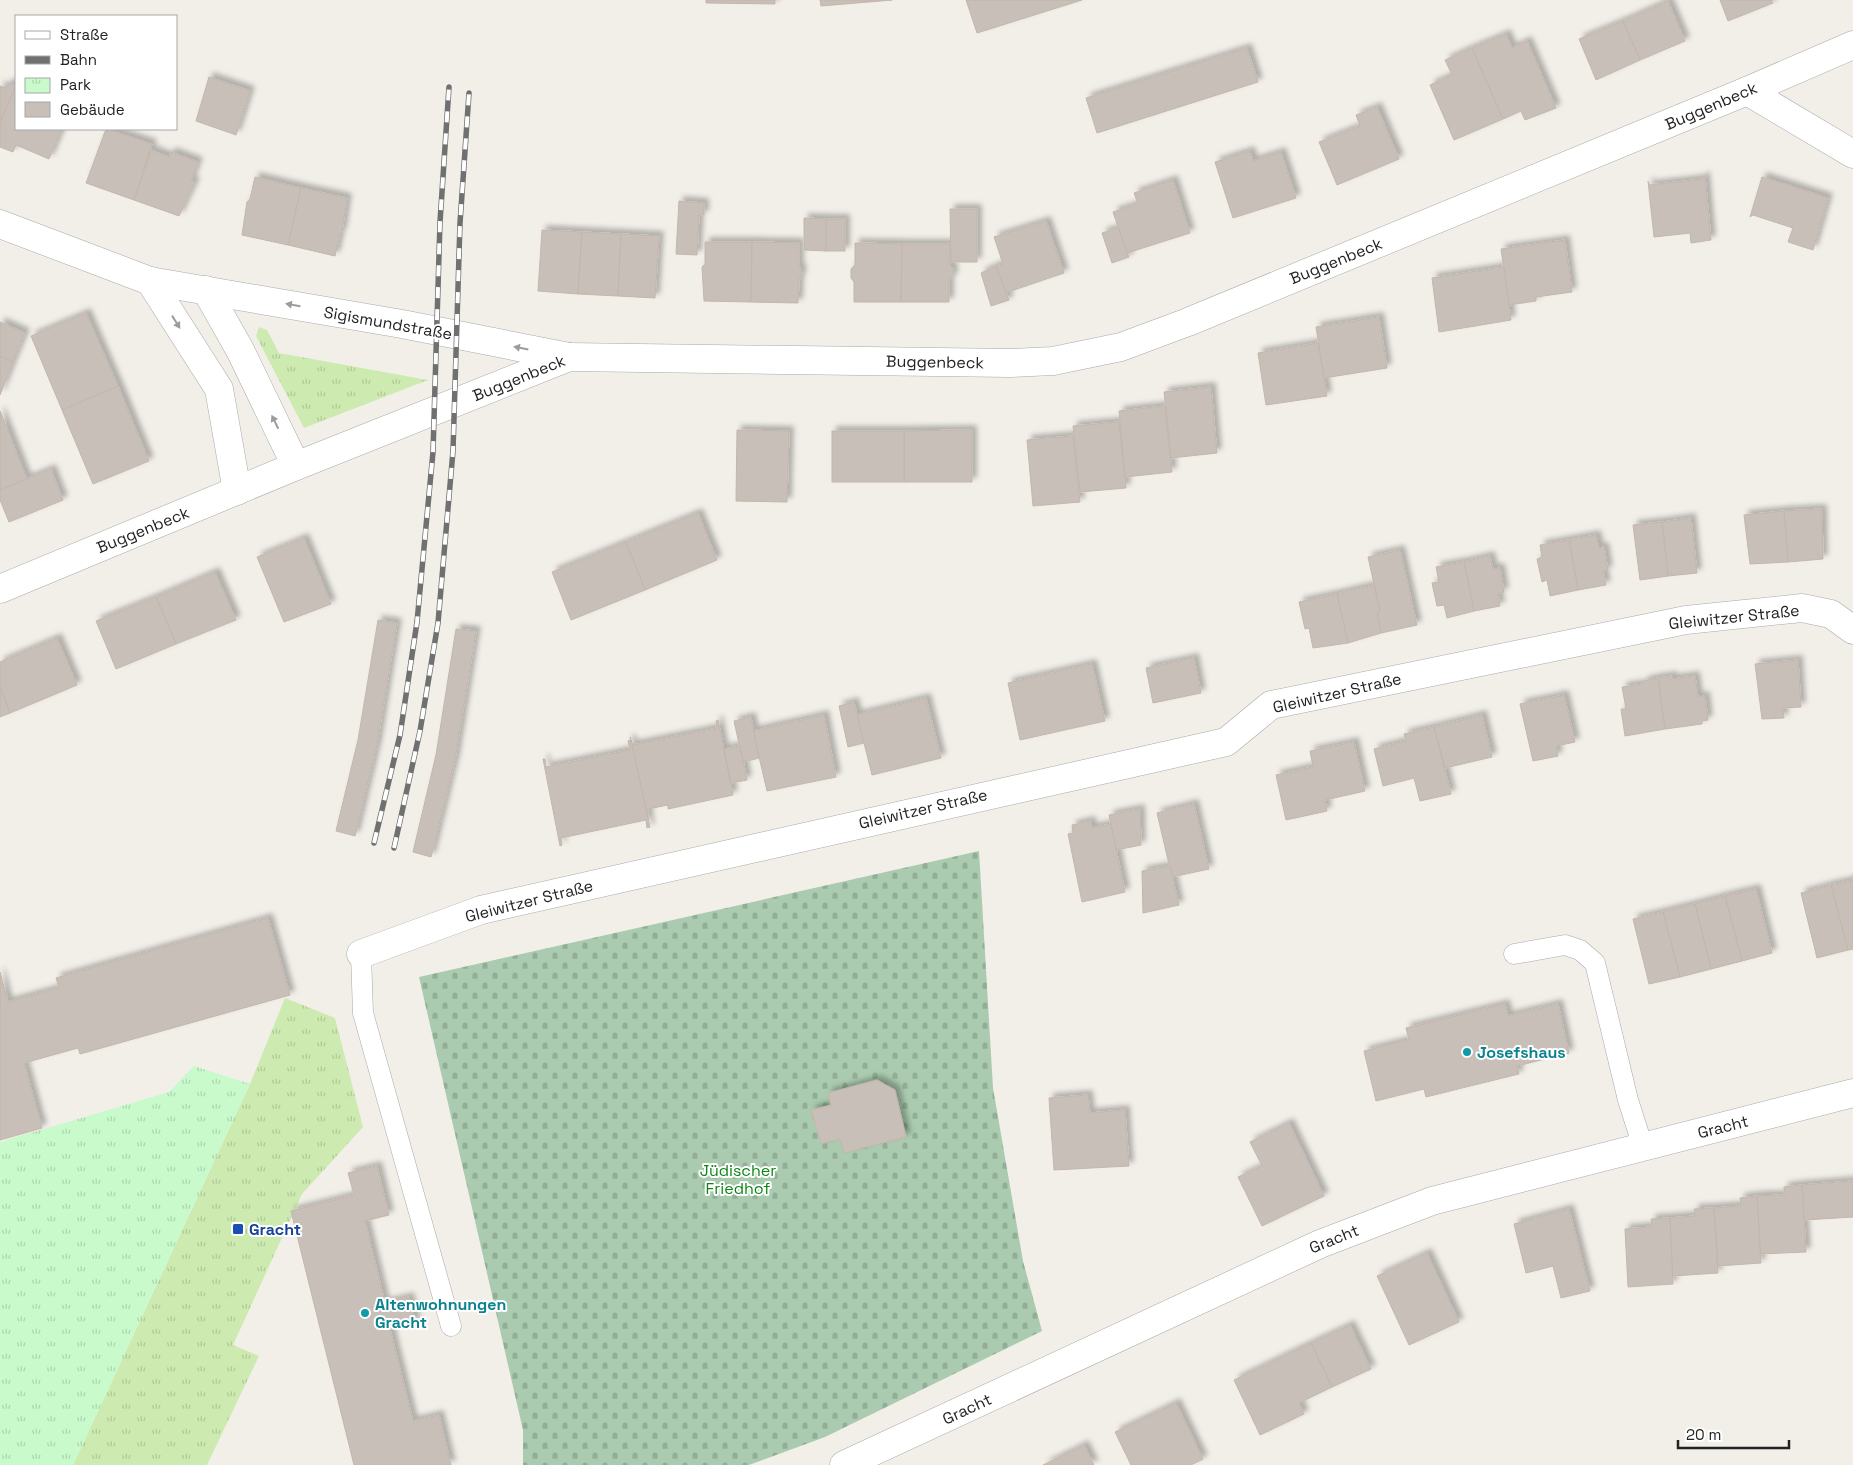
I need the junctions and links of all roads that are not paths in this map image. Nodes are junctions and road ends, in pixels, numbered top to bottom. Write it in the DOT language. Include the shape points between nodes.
graph roads {
  1 [pos="1853,44"];
  2 [pos="1747,91"];
  3 [pos="1853,154"];
  4 [pos="0,224"];
  5 [pos="150,281"];
  6 [pos="206,290"];
  7 [pos="569,357"];
  8 [pos="296,466"];
  9 [pos="237,491"];
  10 [pos="0,589"];
  11 [pos="1853,630"];
  12 [pos="361,954"];
  13 [pos="1514,954"];
  14 [pos="1853,1093"];
  15 [pos="1643,1147"];
  16 [pos="451,1326"];
  17 [pos="844,1465"];
  1 -- 2 [label="street, Buggenbeck"];
  2 -- 3 [label="street"];
  2 -- 7 [label="street, Buggenbeck" via="1197,318 1121,346 1053,361 1010,364"];
  4 -- 5 [label="street, Sigismundstraße"];
  5 -- 6 [label="street, Sigismundstraße"];
  5 -- 9 [label="street, one-way" via="219,389"];
  7 -- 6 [label="street, Sigismundstraße, one-way"];
  8 -- 6 [label="street, one-way" via="240,350"];
  7 -- 8 [label="street, Buggenbeck"];
  8 -- 9 [label="street, Buggenbeck"];
  9 -- 10 [label="street, Buggenbeck"];
  11 -- 12 [label="street, Gleiwitzer Straße" via="1831,614 1802,608 1686,620 1271,705 1226,742 482,910"];
  12 -- 16 [label="lane, Gleiwitzer Straße" via="363,1013"];
  13 -- 15 [label="lane" via="1565,945 1580,950 1595,963 1628,1100"];
  14 -- 15 [label="street, Gracht"];
  15 -- 17 [label="street, Gracht" via="1432,1201 1320,1244"];
}
